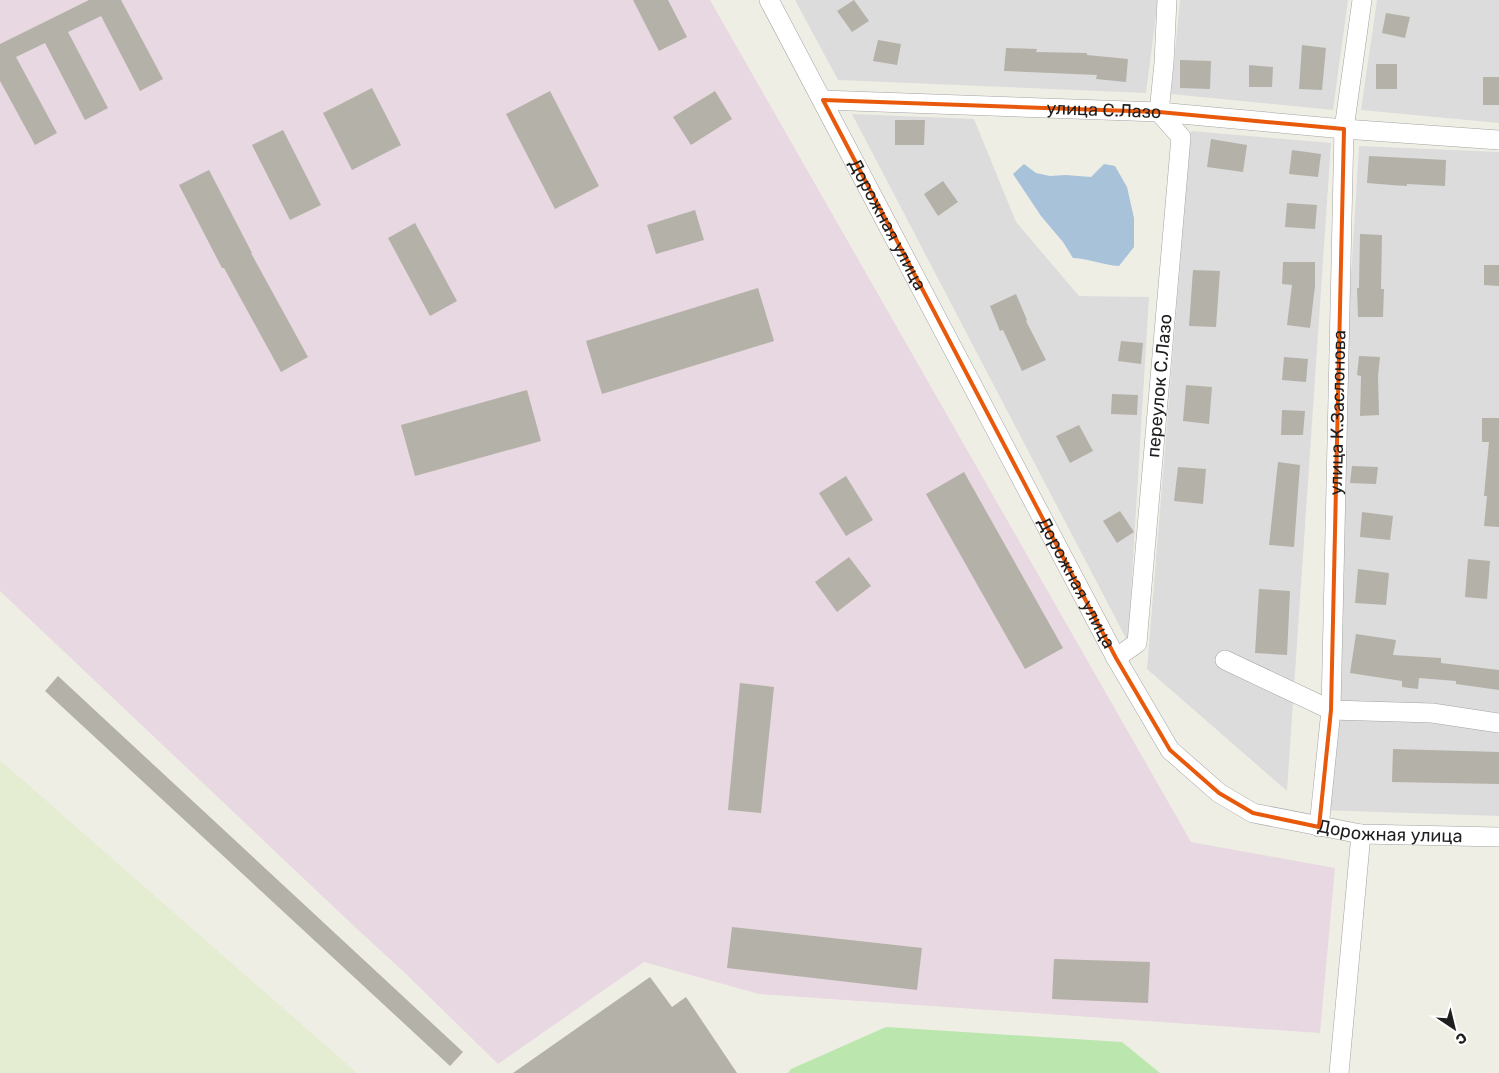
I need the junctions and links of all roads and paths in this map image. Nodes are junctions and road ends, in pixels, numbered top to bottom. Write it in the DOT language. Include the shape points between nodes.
graph roads {
  1 [pos="769,0"];
  2 [pos="1167,0"];
  3 [pos="1362,0"];
  4 [pos="823,100"];
  5 [pos="1159,112"];
  6 [pos="1344,129"];
  7 [pos="1499,140"];
  8 [pos="1116,658"];
  9 [pos="1225,660"];
  10 [pos="1331,710"];
  11 [pos="1499,723"];
  12 [pos="1319,827"];
  13 [pos="1361,834"];
  14 [pos="1499,837"];
  15 [pos="1339,1073"];
  1 -- 4 [label="street"];
  2 -- 5 [label="street"];
  3 -- 6 [label="street, улица К.Заслонова"];
  4 -- 5 [label="street, улица С.Лазо"];
  4 -- 8 [label="street, Дорожная улица"];
  5 -- 6 [label="street, улица С.Лазо"];
  5 -- 8 [label="street, переулок С.Лазо" via="1180,137 1180,147 1137,643"];
  6 -- 7 [label="street, улица С.Лазо"];
  6 -- 10 [label="street, улица К.Заслонова"];
  8 -- 12 [label="street, Дорожная улица" via="1170,750 1219,793 1253,813"];
  9 -- 10 [label="street"];
  10 -- 11 [label="street" via="1432,713"];
  10 -- 12 [label="street, улица К.Заслонова"];
  12 -- 13 [label="street, Дорожная улица"];
  13 -- 14 [label="street, Дорожная улица"];
  13 -- 15 [label="street"];
}
